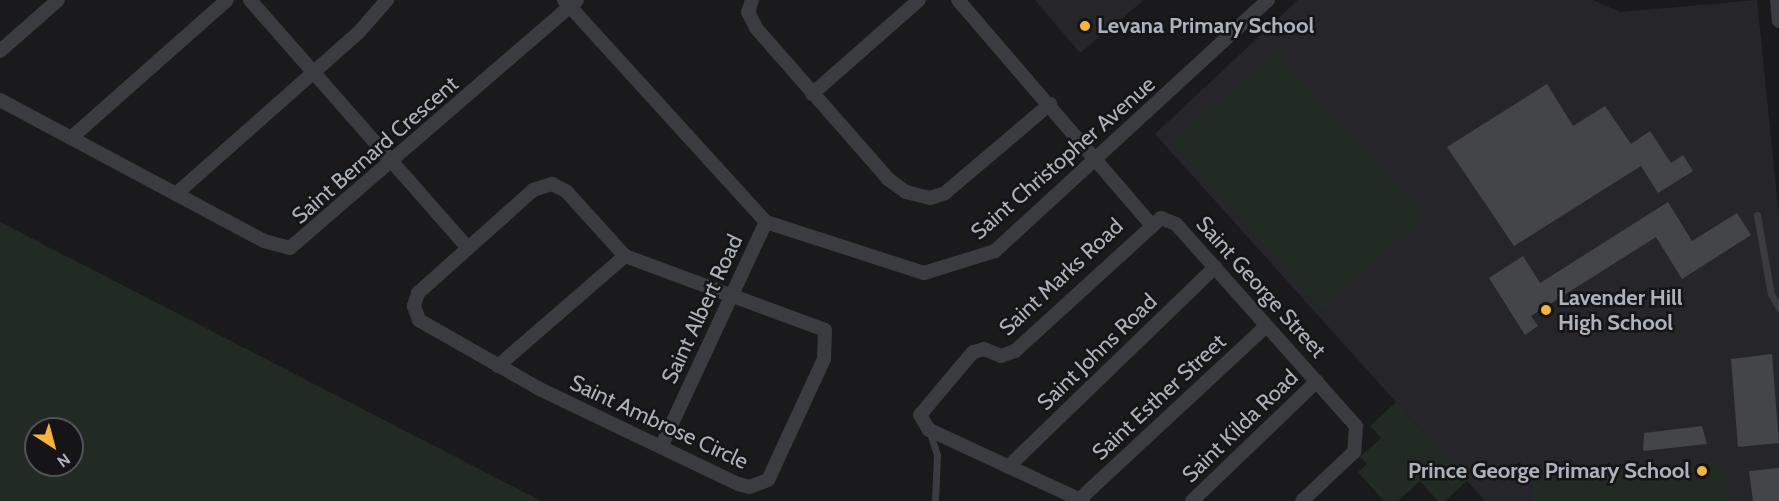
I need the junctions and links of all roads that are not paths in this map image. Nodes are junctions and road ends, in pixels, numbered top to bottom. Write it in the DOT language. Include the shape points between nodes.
graph roads {
  1 [pos="58,0"];
  2 [pos="227,0"];
  3 [pos="250,0"];
  4 [pos="387,0"];
  5 [pos="752,0"];
  6 [pos="919,0"];
  7 [pos="958,0"];
  8 [pos="1268,0"];
  9 [pos="1777,0"];
  10 [pos="570,2"];
  11 [pos="1779,21"];
  12 [pos="0,51"];
  13 [pos="313,71"];
  14 [pos="812,94"];
  15 [pos="0,100"];
  16 [pos="1050,104"];
  17 [pos="71,138"];
  18 [pos="1098,159"];
  19 [pos="393,162"];
  20 [pos="176,194"];
  21 [pos="1757,215"];
  22 [pos="766,222"];
  23 [pos="1150,223"];
  24 [pos="468,248"];
  25 [pos="625,255"];
  26 [pos="1215,267"];
  27 [pos="731,293"];
  28 [pos="1779,308"];
  29 [pos="1266,326"];
  30 [pos="498,366"];
  31 [pos="1317,381"];
  32 [pos="929,430"];
  33 [pos="661,447"];
  34 [pos="1008,466"];
  35 [pos="1081,500"];
  36 [pos="935,501"];
  37 [pos="1192,501"];
  38 [pos="1302,501"];
  1 -- 12 [label="street"];
  2 -- 17 [label="street"];
  3 -- 13 [label="street"];
  4 -- 13 [label="street"];
  5 -- 14 [label="street" via="748,12 756,28"];
  6 -- 14 [label="street"];
  7 -- 16 [label="street"];
  8 -- 18 [label="street, Saint Christopher Avenue"];
  9 -- 11 [label="street"];
  10 -- 19 [label="street, Saint Bernard Crescent"];
  10 -- 22 [label="street, Saint Christopher Avenue"];
  13 -- 19 [label="street"];
  13 -- 20 [label="street"];
  14 -- 16 [label="street" via="897,188 930,198 958,184"];
  15 -- 17 [label="street, Saint Bernard Crescent"];
  16 -- 18 [label="street"];
  17 -- 20 [label="street, Saint Bernard Crescent"];
  18 -- 22 [label="street, Saint Christopher Avenue" via="995,251 938,272 910,272"];
  18 -- 23 [label="street"];
  19 -- 20 [label="street, Saint Bernard Crescent" via="290,248 274,246"];
  19 -- 24 [label="street"];
  21 -- 28 [label="lane" via="1771,294"];
  22 -- 27 [label="street, Saint Albert Road"];
  23 -- 26 [label="street, Saint George Street" via="1172,220"];
  23 -- 32 [label="street, Saint Marks Road" via="1015,351 1000,356 984,349 973,352 922,408 921,420"];
  24 -- 25 [label="street, Saint Ambrose Circle" via="533,190 552,184 566,191"];
  24 -- 30 [label="street, Saint Ambrose Circle" via="418,293 414,306 426,327"];
  25 -- 27 [label="street, Saint Ambrose Circle"];
  25 -- 30 [label="street"];
  26 -- 29 [label="street, Saint George Street"];
  26 -- 34 [label="street, Saint Johns Road"];
  27 -- 33 [label="street, Saint Albert Road"];
  27 -- 33 [label="street, Saint Ambrose Circle" via="825,330 824,359 793,429 768,480 750,487"];
  29 -- 31 [label="street, Saint George Street"];
  29 -- 35 [label="street, Saint Esther Street"];
  30 -- 33 [label="street, Saint Ambrose Circle"];
  31 -- 37 [label="street, Saint Kilda Road"];
  31 -- 38 [label="street, Saint George Street" via="1356,426 1359,444"];
  32 -- 34 [label="street"];
  32 -- 36 [label="lane" via="937,455"];
  34 -- 35 [label="street"];
}
